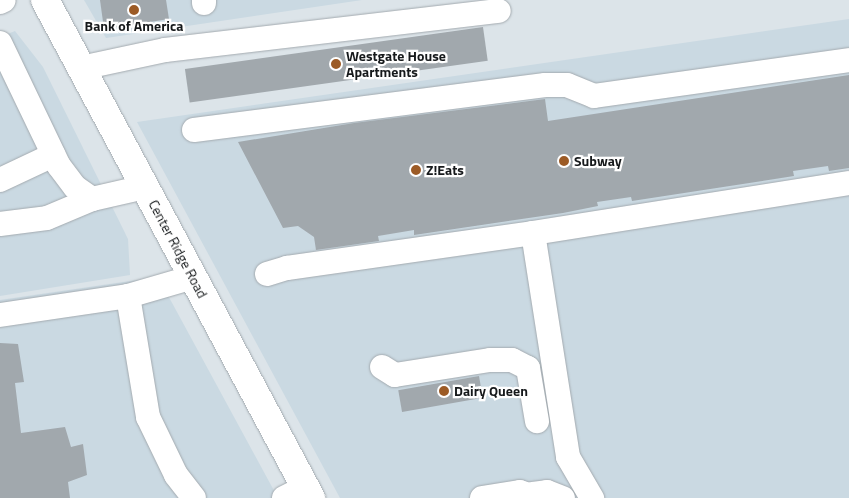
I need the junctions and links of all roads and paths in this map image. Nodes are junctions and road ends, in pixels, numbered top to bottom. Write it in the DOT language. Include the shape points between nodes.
graph roads {
  1 [pos="4,0"];
  2 [pos="45,0"];
  3 [pos="0,2"];
  4 [pos="499,11"];
  5 [pos="1,48"];
  6 [pos="849,60"];
  7 [pos="81,68"];
  8 [pos="194,130"];
  9 [pos="54,155"];
  10 [pos="0,180"];
  11 [pos="849,184"];
  12 [pos="145,187"];
  13 [pos="92,199"];
  14 [pos="0,224"];
  15 [pos="533,233"];
  16 [pos="267,274"];
  17 [pos="193,277"];
  18 [pos="128,296"];
  19 [pos="0,315"];
  20 [pos="382,367"];
  21 [pos="537,421"];
  22 [pos="300,494"];
  23 [pos="535,496"];
  24 [pos="194,498"];
  25 [pos="482,498"];
  26 [pos="563,498"];
  27 [pos="592,498"];
  1 -- 3 [label="street"];
  2 -- 7 [label="main road, Center Ridge Road"];
  4 -- 7 [label="street" via="165,50"];
  5 -- 9 [label="street"];
  6 -- 8 [label="street" via="594,96 567,85 544,85"];
  7 -- 12 [label="main road, Center Ridge Road"];
  9 -- 10 [label="street"];
  9 -- 13 [label="street" via="75,187"];
  11 -- 15 [label="street"];
  12 -- 13 [label="street"];
  12 -- 17 [label="main road, Center Ridge Road"];
  13 -- 14 [label="street" via="47,218"];
  15 -- 16 [label="street" via="288,268"];
  15 -- 27 [label="street" via="568,457"];
  17 -- 18 [label="street"];
  17 -- 22 [label="main road, Center Ridge Road"];
  18 -- 19 [label="street"];
  18 -- 24 [label="street" via="148,417 176,475"];
  20 -- 21 [label="street" via="395,374 512,360 528,368"];
  23 -- 25 [label="street" via="520,492"];
  23 -- 26 [label="street" via="547,492"];
}
